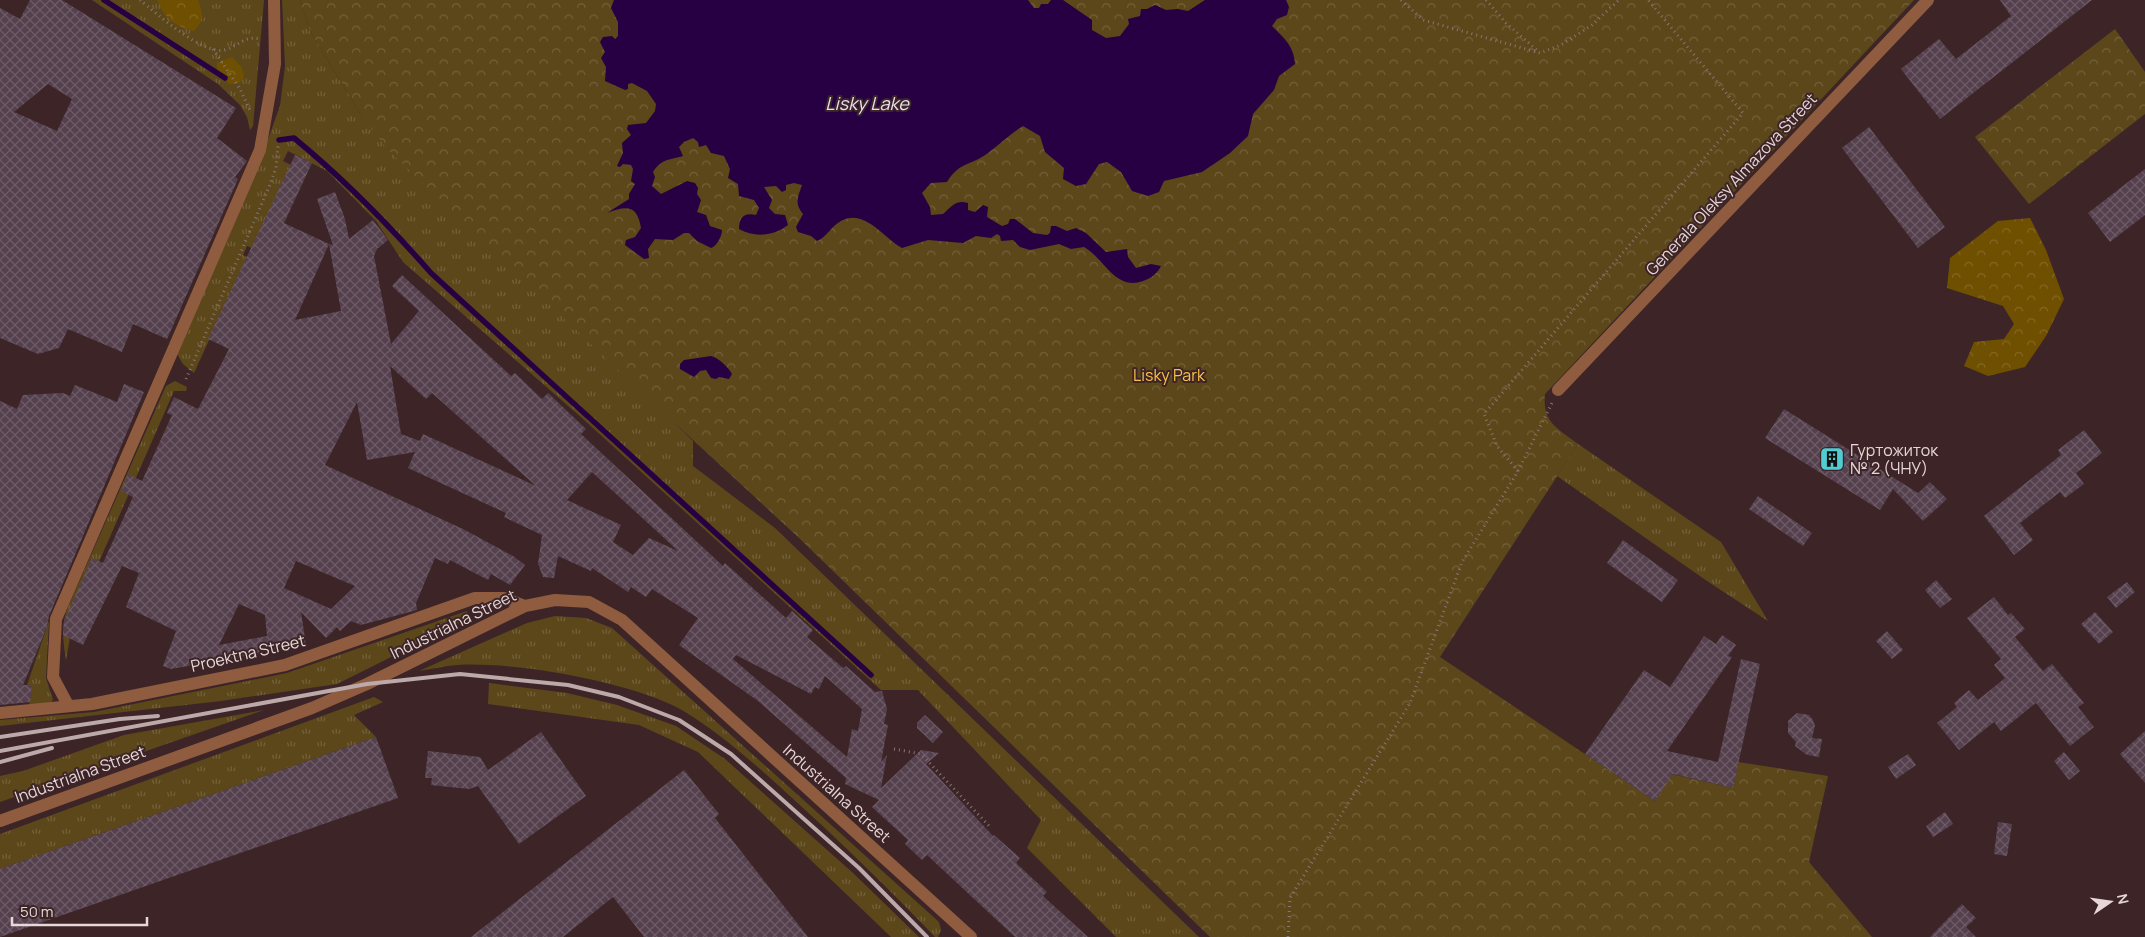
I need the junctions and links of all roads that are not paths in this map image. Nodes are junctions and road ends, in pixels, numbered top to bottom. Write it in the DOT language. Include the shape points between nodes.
graph roads {
  1 [pos="274,0"];
  2 [pos="1928,0"];
  3 [pos="1558,390"];
  4 [pos="525,606"];
  5 [pos="68,705"];
  6 [pos="0,713"];
  7 [pos="0,820"];
  8 [pos="971,937"];
  1 -- 5 [label="street" via="275,64 260,150 56,620 53,677"];
  2 -- 3 [label="street, Generala Oleksy Almazova Street"];
  4 -- 5 [label="street, Proektna Street" via="504,598 475,598 285,665 92,704"];
  4 -- 7 [label="street, Industrialna Street" via="312,708"];
  4 -- 8 [label="street, Industrialna Street" via="555,600 589,602 622,620"];
  5 -- 6 [label="street, Proektna Street"];
}
